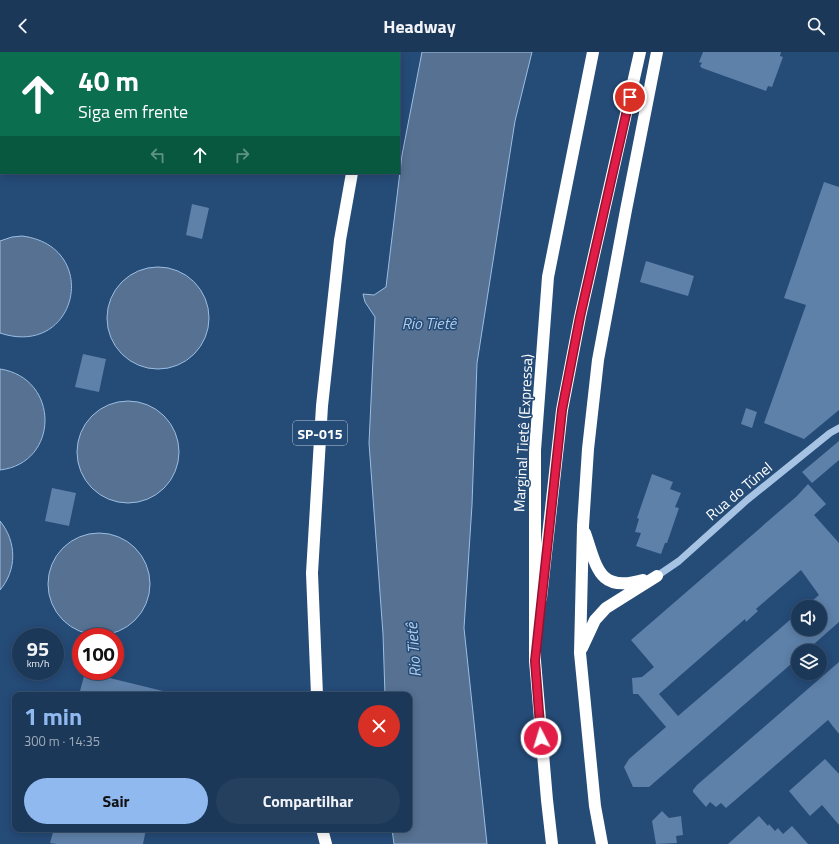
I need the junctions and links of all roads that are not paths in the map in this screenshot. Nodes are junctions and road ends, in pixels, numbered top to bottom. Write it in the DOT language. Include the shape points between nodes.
graph roads {
  1 [pos="593,52"];
  2 [pos="640,52"];
  3 [pos="657,52"];
  4 [pos="352,174"];
  5 [pos="839,428"];
  6 [pos="583,526"];
  7 [pos="657,576"];
  8 [pos="580,653"];
  9 [pos="535,661"];
  10 [pos="317,692"];
  11 [pos="319,832"];
  12 [pos="321,832"];
  13 [pos="317,844"];
  14 [pos="326,844"];
  15 [pos="552,844"];
  16 [pos="602,844"];
  1 -- 9 [label="highway, Marginal Tietê (Expressa)" via="548,277 535,450"];
  2 -- 9 [label="highway" via="580,317 562,410"];
  3 -- 6 [label="highway" via="598,360"];
  4 -- 10 [label="highway, SP-015" via="340,240 322,406 312,573"];
  5 -- 7 [label="street, Rua do Túnel" via="747,500 679,561"];
  6 -- 7 [label="highway" via="598,568 609,581 627,584"];
  6 -- 8 [label="highway"];
  7 -- 8 [label="highway" via="606,608 595,620"];
  8 -- 16 [label="highway" via="595,806"];
  9 -- 15 [label="highway, Marginal Tietê (Expressa)"];
  11 -- 13 [label="highway"];
  12 -- 14 [label="highway"];
}
